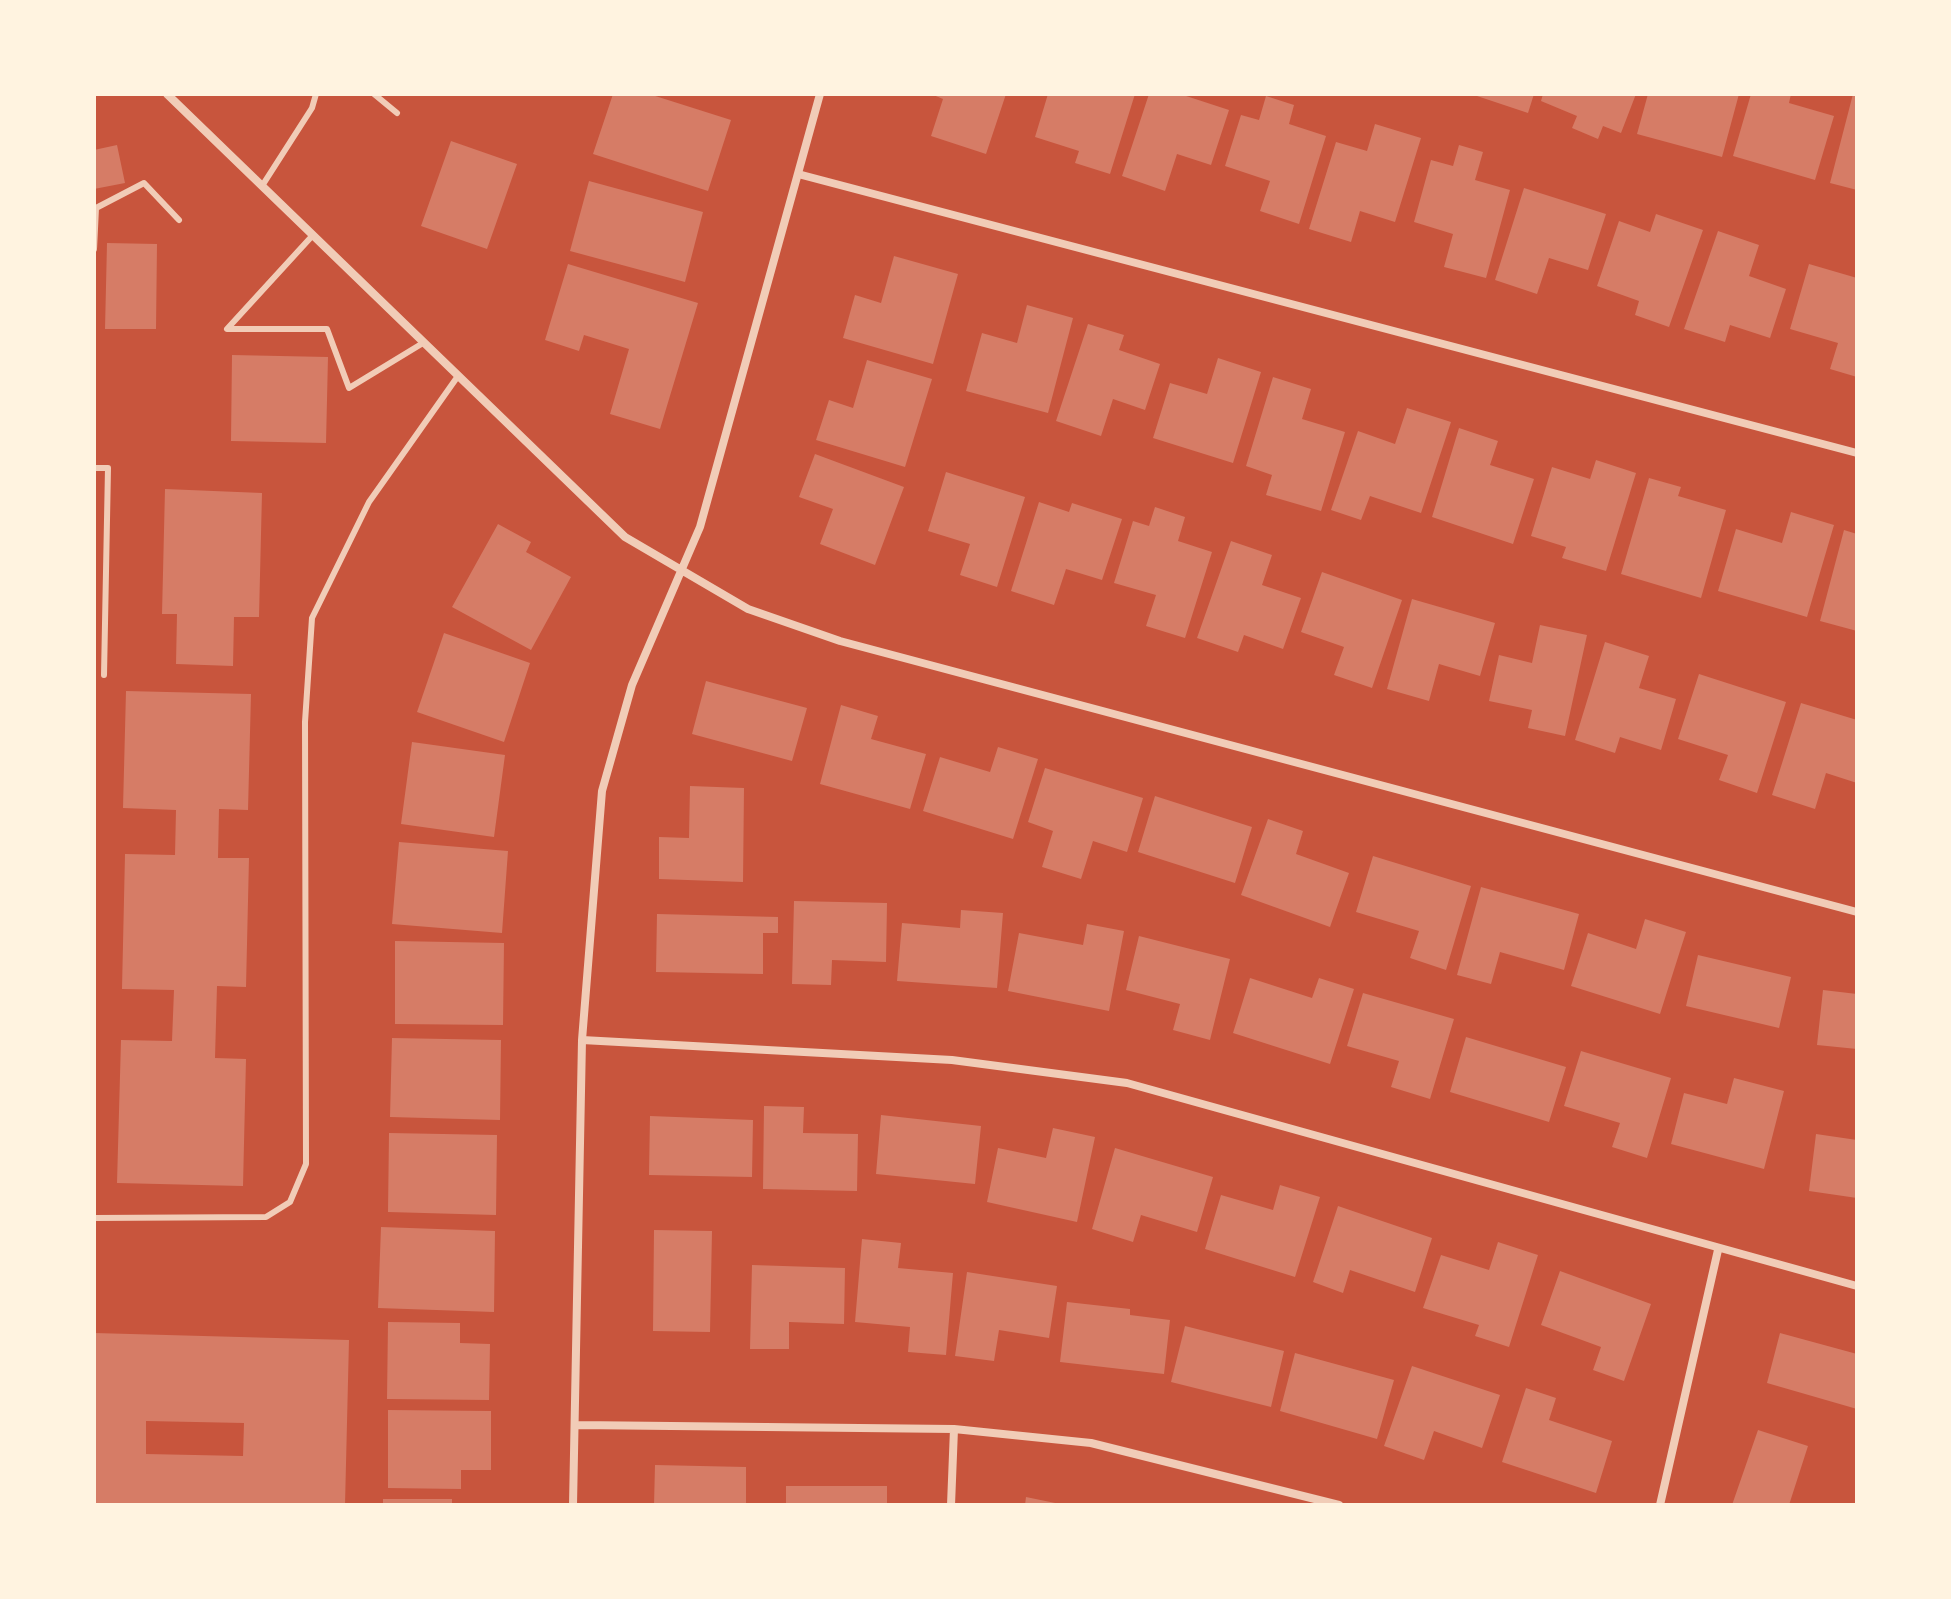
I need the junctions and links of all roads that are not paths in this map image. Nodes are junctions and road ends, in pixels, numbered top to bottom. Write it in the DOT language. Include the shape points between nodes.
graph roads {
  1 [pos="167,94"];
  2 [pos="316,94"];
  3 [pos="374,94"];
  4 [pos="820,94"];
  5 [pos="397,113"];
  6 [pos="798,174"];
  7 [pos="262,186"];
  8 [pos="95,208"];
  9 [pos="179,220"];
  10 [pos="313,235"];
  11 [pos="94,249"];
  12 [pos="423,343"];
  13 [pos="458,376"];
  14 [pos="1857,453"];
  15 [pos="94,468"];
  16 [pos="681,569"];
  17 [pos="104,675"];
  18 [pos="1857,912"];
  19 [pos="582,1040"];
  20 [pos="94,1218"];
  21 [pos="1718,1250"];
  22 [pos="1857,1286"];
  23 [pos="577,1425"];
  24 [pos="954,1429"];
  25 [pos="573,1505"];
  26 [pos="951,1505"];
  27 [pos="1339,1505"];
  28 [pos="1660,1505"];
  1 -- 7 [label="street"];
  2 -- 7 [label="lane"];
  3 -- 5 [label="lane"];
  4 -- 6 [label="street"];
  6 -- 14 [label="street"];
  6 -- 16 [label="street" via="700,527"];
  7 -- 10 [label="street"];
  8 -- 9 [label="lane" via="144,183"];
  8 -- 11 [label="lane"];
  10 -- 12 [label="street"];
  10 -- 12 [label="lane" via="227,329 327,329 349,388"];
  12 -- 13 [label="street"];
  13 -- 16 [label="street" via="625,537"];
  13 -- 20 [label="lane" via="369,502 312,618 305,722 306,1164 290,1202 266,1217"];
  15 -- 17 [label="lane" via="108,468"];
  16 -- 18 [label="street" via="748,609 840,641"];
  16 -- 19 [label="street" via="632,685 602,791"];
  19 -- 21 [label="street" via="952,1060 1127,1083"];
  19 -- 23 [label="street"];
  21 -- 22 [label="street"];
  21 -- 28 [label="street"];
  23 -- 24 [label="street"];
  23 -- 25 [label="street"];
  24 -- 26 [label="street"];
  24 -- 27 [label="street" via="1091,1443"];
}
